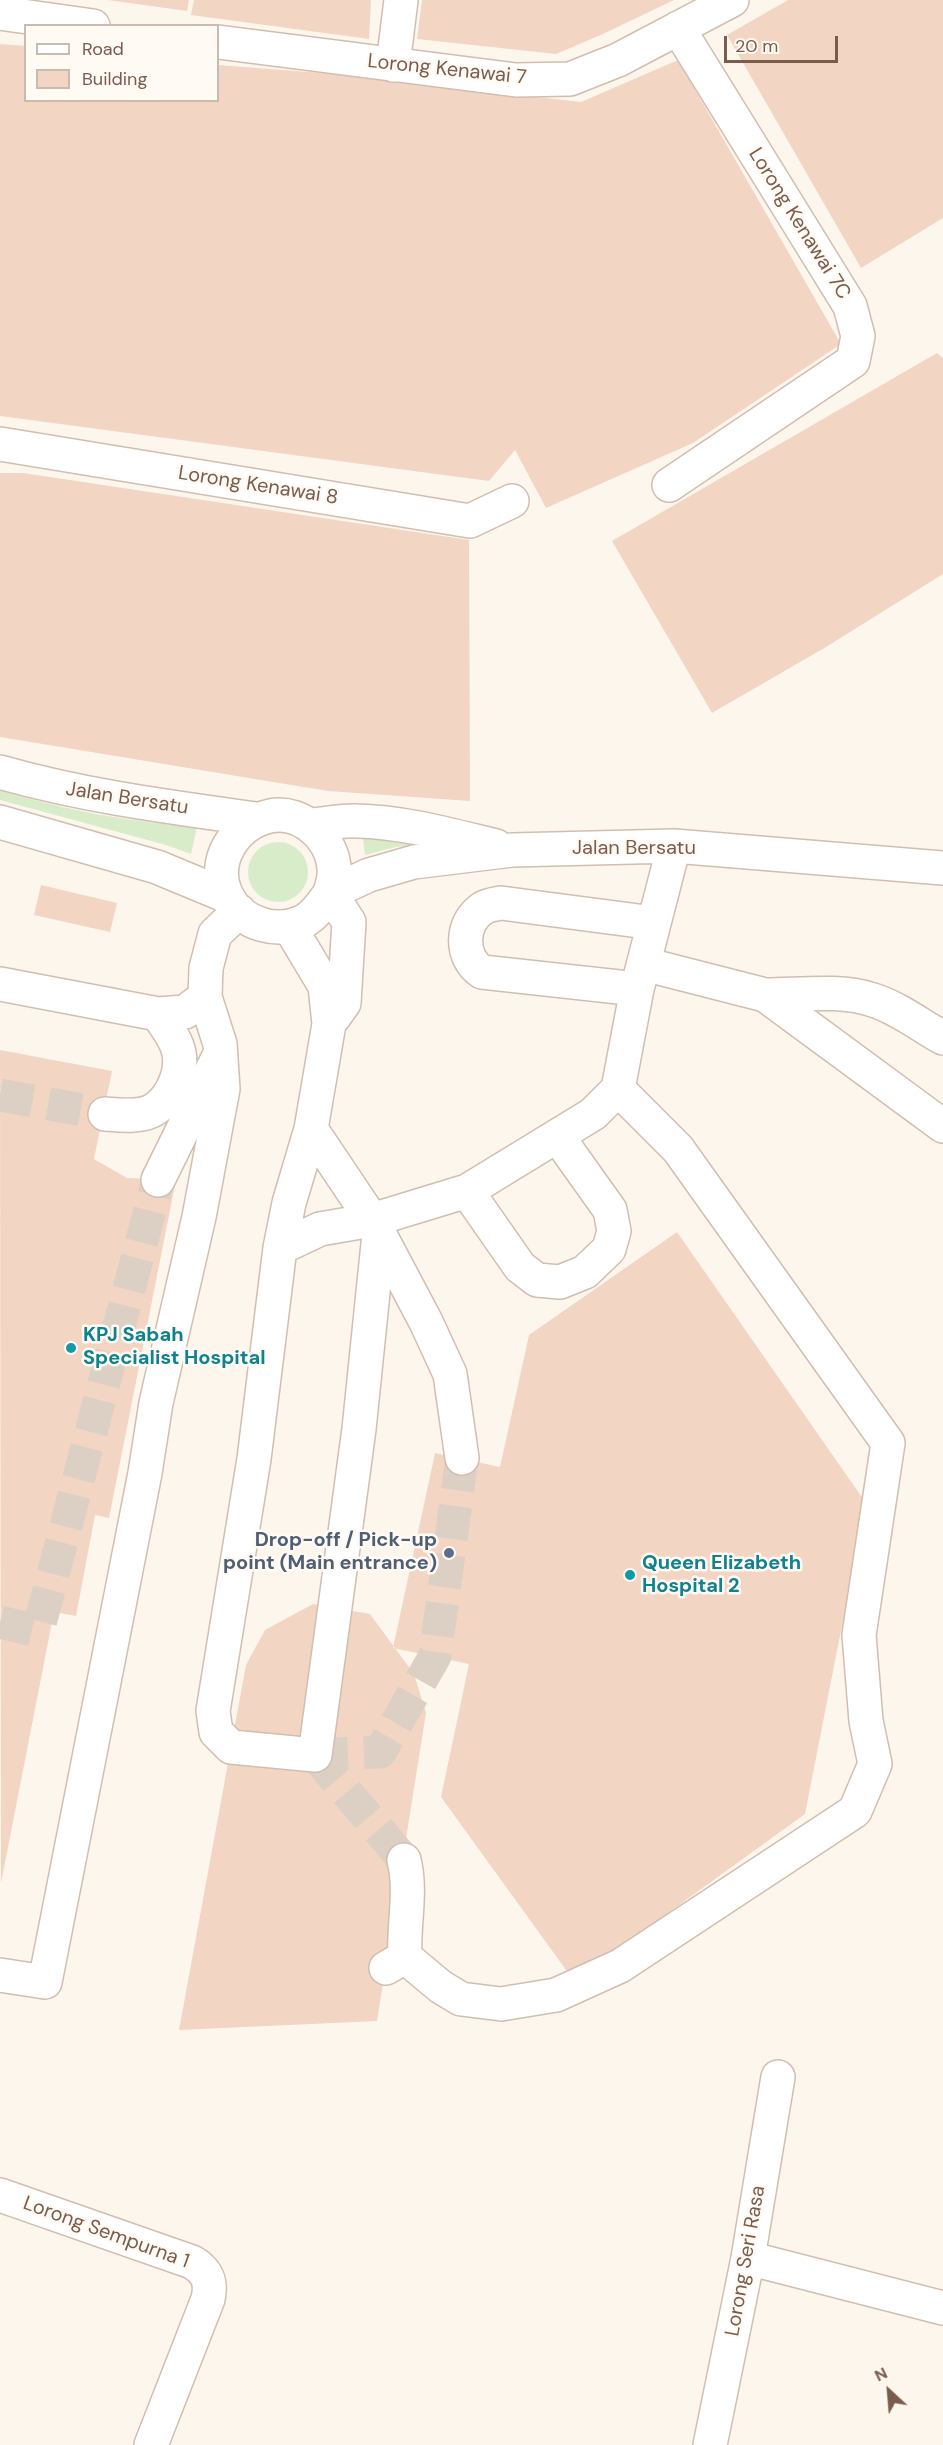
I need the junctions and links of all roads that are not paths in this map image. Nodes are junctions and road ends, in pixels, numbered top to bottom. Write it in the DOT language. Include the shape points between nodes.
graph roads {
  1 [pos="401,0"];
  2 [pos="732,0"];
  3 [pos="1,9"];
  4 [pos="82,24"];
  5 [pos="678,28"];
  6 [pos="219,42"];
  7 [pos="393,65"];
  8 [pos="0,444"];
  9 [pos="669,485"];
  10 [pos="512,501"];
  11 [pos="0,772"];
  12 [pos="256,819"];
  13 [pos="0,822"];
  14 [pos="310,825"];
  15 [pos="674,846"];
  16 [pos="512,850"];
  17 [pos="943,868"];
  18 [pos="330,893"];
  19 [pos="233,904"];
  20 [pos="654,923"];
  21 [pos="289,926"];
  22 [pos="640,977"];
  23 [pos="0,984"];
  24 [pos="765,995"];
  25 [pos="206,997"];
  26 [pos="158,1014"];
  27 [pos="329,1024"];
  28 [pos="943,1038"];
  29 [pos="220,1053"];
  30 [pos="618,1089"];
  31 [pos="105,1114"];
  32 [pos="943,1126"];
  33 [pos="311,1129"];
  34 [pos="558,1137"];
  35 [pos="158,1180"];
  36 [pos="467,1191"];
  37 [pos="375,1227"];
  38 [pos="280,1248"];
  39 [pos="462,1458"];
  40 [pos="404,1860"];
  41 [pos="0,1975"];
  42 [pos="778,2077"];
  43 [pos="0,2195"];
  44 [pos="748,2258"];
  45 [pos="943,2308"];
  46 [pos="151,2445"];
  47 [pos="710,2445"];
  1 -- 7 [label="street"];
  2 -- 5 [label="street, Lorong Kenawai 7"];
  3 -- 4 [label="street"];
  5 -- 7 [label="street, Lorong Kenawai 7" via="618,60 570,79 516,80"];
  5 -- 9 [label="street, Lorong Kenawai 7C" via="850,306 858,336 853,361"];
  6 -- 7 [label="street, Lorong Kenawai 7"];
  8 -- 10 [label="street, Lorong Kenawai 8" via="470,521"];
  11 -- 12 [label="street, Jalan Bersatu" via="106,797"];
  12 -- 14 [label="street" via="274,815 294,817"];
  12 -- 19 [label="street" via="229,844 223,861"];
  13 -- 19 [label="street" via="157,867"];
  14 -- 16 [label="street" via="355,821 396,824"];
  14 -- 18 [label="street" via="324,839 332,855 334,875"];
  15 -- 16 [label="street, Jalan Bersatu"];
  15 -- 17 [label="street, Jalan Bersatu"];
  15 -- 20 [label="street"];
  16 -- 18 [label="street, Jalan Bersatu" via="414,862 369,875"];
  18 -- 21 [label="street" via="306,920"];
  18 -- 27 [label="street" via="349,922 344,1003"];
  19 -- 21 [label="street" via="253,922 270,927"];
  19 -- 25 [label="street" via="215,934 206,968"];
  20 -- 22 [label="street"];
  20 -- 22 [label="street" via="501,903 484,907 469,922 465,949 472,966 482,972"];
  21 -- 27 [label="street" via="325,986"];
  22 -- 24 [label="street"];
  22 -- 30 [label="street"];
  23 -- 26 [label="street"];
  24 -- 28 [label="street" via="853,995 892,1009"];
  24 -- 32 [label="street"];
  25 -- 26 [label="street" via="185,1012"];
  25 -- 29 [label="street"];
  26 -- 31 [label="street" via="177,1046 180,1070 170,1091 155,1109 130,1116"];
  27 -- 33 [label="street"];
  29 -- 35 [label="street"];
  29 -- 41 [label="street" via="223,1089 199,1217 156,1403 45,1982"];
  30 -- 34 [label="street" via="593,1114"];
  30 -- 40 [label="street" via="678,1149 888,1443 859,1635 874,1764 855,1810 620,1966 556,1995 501,2004 461,1999 395,1963 409,1890"];
  33 -- 37 [label="street"];
  33 -- 38 [label="street"];
  34 -- 36 [label="street"];
  34 -- 36 [label="street" via="610,1210 614,1232 609,1249 585,1272 560,1282 537,1281 520,1267"];
  36 -- 37 [label="street"];
  37 -- 38 [label="street" via="320,1229"];
  37 -- 38 [label="street" via="359,1429 315,1755 231,1747 216,1732 213,1711 254,1459"];
  37 -- 39 [label="street" via="450,1374"];
  42 -- 44 [label="street, Lorong Seri Rasa"];
  43 -- 46 [label="street, Lorong Sempurna 1" via="192,2262 208,2277 208,2299"];
  44 -- 45 [label="street"];
  44 -- 47 [label="street, Lorong Seri Rasa"];
}
